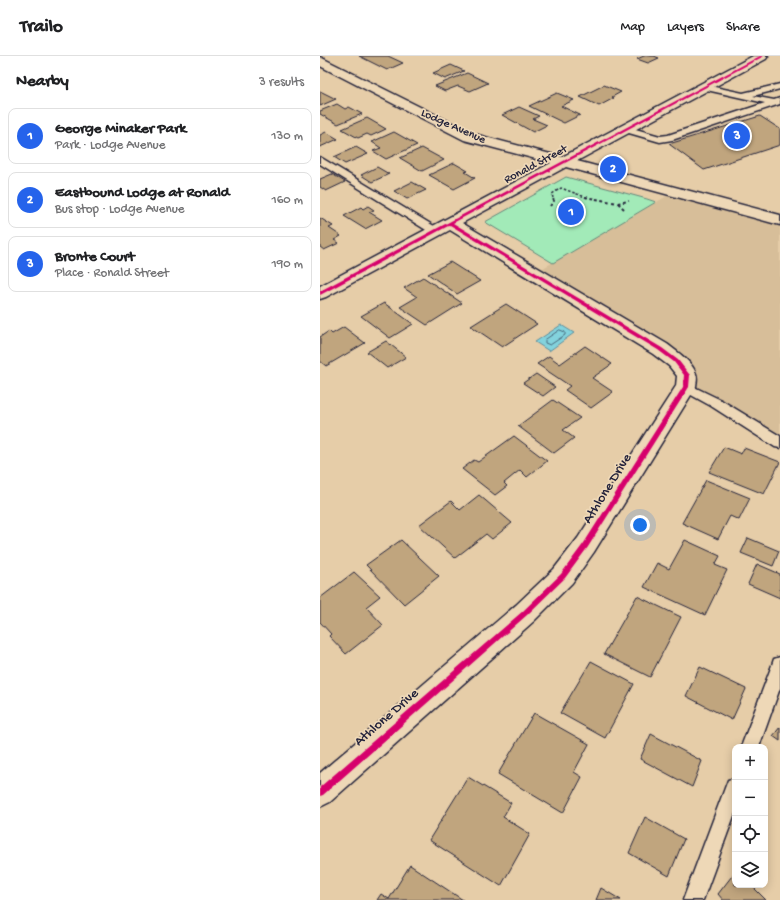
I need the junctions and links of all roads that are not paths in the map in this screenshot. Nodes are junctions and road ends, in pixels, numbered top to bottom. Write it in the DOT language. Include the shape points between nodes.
graph roads {
  1 [pos="762,56"];
  2 [pos="320,61"];
  3 [pos="780,86"];
  4 [pos="705,87"];
  5 [pos="744,96"];
  6 [pos="778,103"];
  7 [pos="625,130"];
  8 [pos="320,160"];
  9 [pos="564,162"];
  10 [pos="780,220"];
  11 [pos="443,227"];
  12 [pos="320,293"];
  13 [pos="686,387"];
  14 [pos="780,443"];
  15 [pos="780,665"];
  16 [pos="751,744"];
  17 [pos="320,792"];
  18 [pos="732,795"];
  19 [pos="693,900"];
  1 -- 4 [label="street, Ronald Street"];
  2 -- 9 [label="street, Lodge Avenue" via="469,137"];
  3 -- 5 [label="lane"];
  4 -- 5 [label="lane"];
  4 -- 7 [label="street, Ronald Street"];
  5 -- 6 [label="lane"];
  6 -- 7 [label="lane" via="669,138 660,139"];
  7 -- 9 [label="street, Ronald Street"];
  8 -- 11 [label="lane"];
  9 -- 10 [label="street, Lodge Avenue"];
  9 -- 11 [label="street, Ronald Street"];
  11 -- 12 [label="street, Ronald Street"];
  11 -- 13 [label="street" via="660,348 676,361 687,376"];
  13 -- 14 [label="lane"];
  13 -- 17 [label="street, Athlone Drive" via="586,545 563,576 525,613"];
  15 -- 16 [label="lane"];
  18 -- 19 [label="lane"];
}
